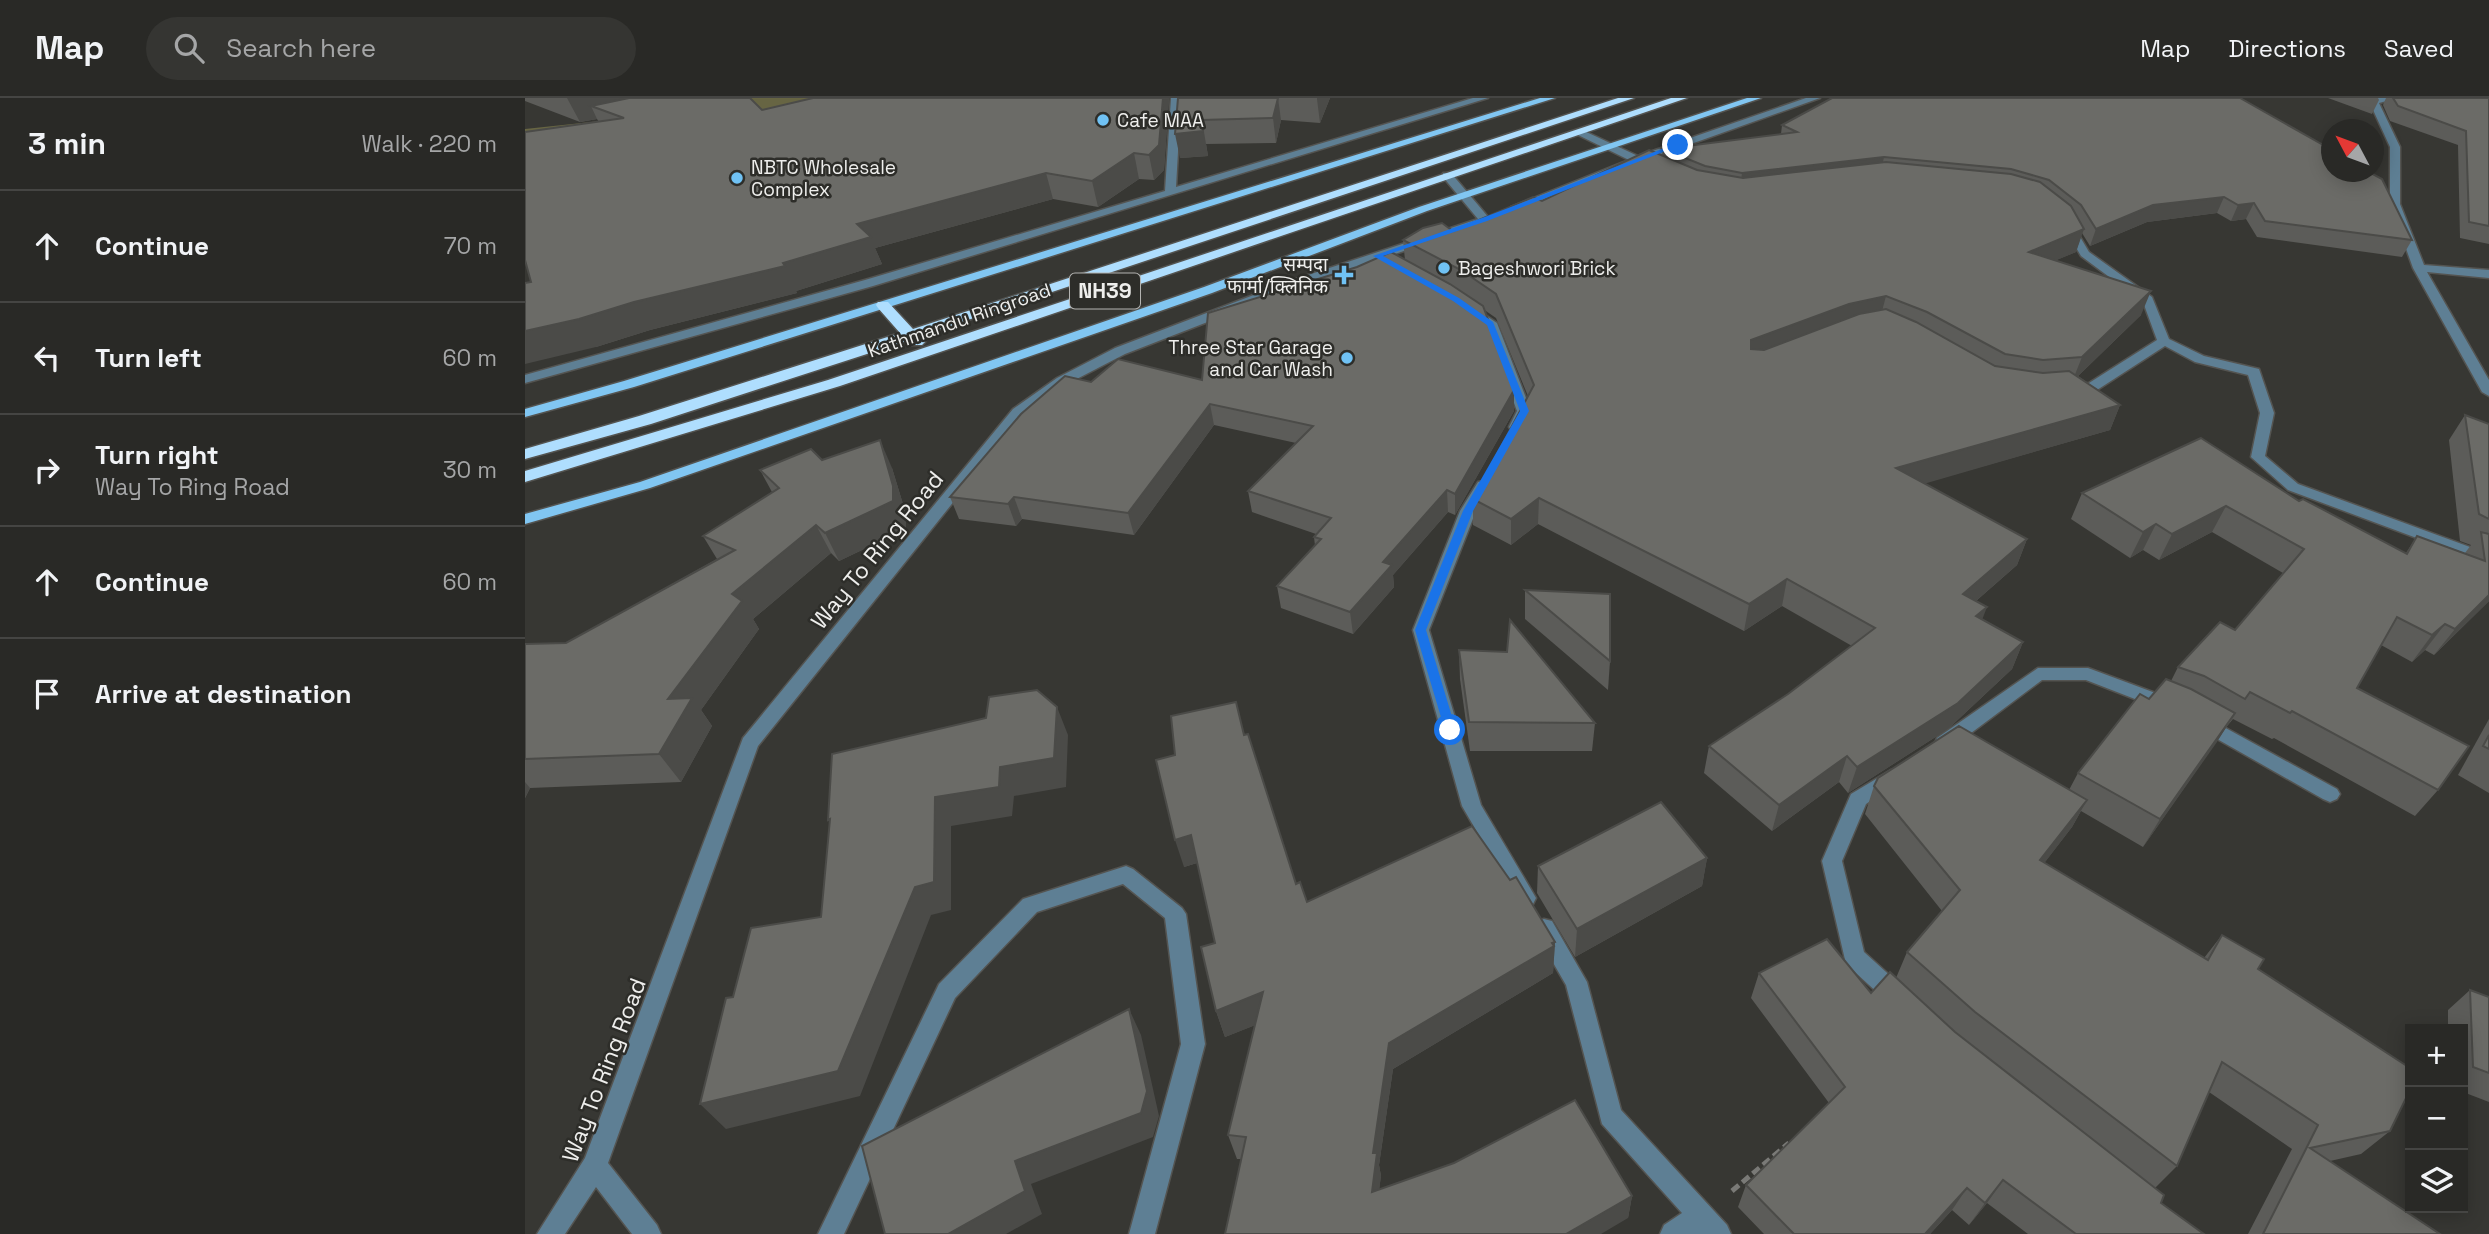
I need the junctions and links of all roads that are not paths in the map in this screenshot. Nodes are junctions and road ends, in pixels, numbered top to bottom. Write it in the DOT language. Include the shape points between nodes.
graph roads {
  1 [pos="1176,98"];
  2 [pos="1483,98"];
  3 [pos="1550,98"];
  4 [pos="1629,98"];
  5 [pos="1682,98"];
  6 [pos="1756,98"];
  7 [pos="1815,98"];
  8 [pos="2393,98"];
  9 [pos="1579,132"];
  10 [pos="1611,149"];
  11 [pos="1637,160"];
  12 [pos="1667,173"];
  13 [pos="1447,175"];
  14 [pos="1170,192"];
  15 [pos="1464,195"];
  16 [pos="1510,209"];
  17 [pos="2060,217"];
  18 [pos="1049,229"];
  19 [pos="1066,248"];
  20 [pos="1377,256"];
  21 [pos="1397,267"];
  22 [pos="2419,268"];
  23 [pos="2489,274"];
  24 [pos="1456,299"];
  25 [pos="883,305"];
  26 [pos="910,334"];
  27 [pos="2164,341"];
  28 [pos="926,352"];
  29 [pos="525,379"];
  30 [pos="2057,390"];
  31 [pos="2489,392"];
  32 [pos="525,414"];
  33 [pos="1506,445"];
  34 [pos="525,454"];
  35 [pos="1493,467"];
  36 [pos="525,477"];
  37 [pos="525,519"];
  38 [pos="2489,560"];
  39 [pos="2330,794"];
  40 [pos="1913,1012"];
  41 [pos="595,1166"];
  42 [pos="1710,1225"];
  43 [pos="550,1234"];
  44 [pos="648,1234"];
  45 [pos="831,1234"];
  46 [pos="1142,1234"];
  47 [pos="1673,1234"];
  1 -- 14 [label="street"];
  2 -- 14 [label="street"];
  3 -- 19 [label="main road"];
  4 -- 26 [label="highway, Kathmandu Ringroad / NH39"];
  5 -- 9 [label="highway, Kathmandu Ringroad / NH39"];
  6 -- 10 [label="main road"];
  7 -- 11 [label="street"];
  8 -- 22 [label="street" via="2374,101 2395,147 2395,204"];
  9 -- 10 [label="street"];
  9 -- 13 [label="highway, Kathmandu Ringroad / NH39"];
  10 -- 11 [label="street"];
  10 -- 15 [label="main road"];
  11 -- 12 [label="street"];
  11 -- 16 [label="street"];
  13 -- 15 [label="street, Way To Ring Road"];
  13 -- 28 [label="highway, Kathmandu Ringroad / NH39"];
  14 -- 18 [label="street"];
  15 -- 20 [label="street, Way To Ring Road" via="1491,217"];
  15 -- 37 [label="main road" via="1208,290 645,485"];
  17 -- 27 [label="street" via="2070,225 2085,254 2148,300"];
  18 -- 19 [label="street"];
  18 -- 29 [label="street"];
  19 -- 25 [label="main road"];
  20 -- 21 [label="street"];
  20 -- 41 [label="street, Way To Ring Road" via="1120,351 1062,381 1018,412 750,743"];
  22 -- 23 [label="street"];
  22 -- 31 [label="street"];
  24 -- 33 [label="street" via="1490,323 1524,411"];
  25 -- 26 [label="highway"];
  25 -- 32 [label="main road"];
  26 -- 28 [label="highway"];
  26 -- 34 [label="highway, Kathmandu Ringroad / NH39"];
  27 -- 30 [label="street" via="2092,387"];
  27 -- 38 [label="street" via="2200,359 2254,372 2267,413 2258,457 2293,487"];
  28 -- 36 [label="highway, Kathmandu Ringroad / NH39"];
  35 -- 42 [label="street" via="1468,511 1421,630 1472,806 1576,982 1611,1116"];
  39 -- 40 [label="street" via="2181,710 2088,674 2038,674 1858,799 1832,862 1854,957"];
  41 -- 43 [label="street, Way To Ring Road"];
  41 -- 44 [label="street"];
  42 -- 47 [label="street"];
  45 -- 46 [label="street" via="947,991 1030,905 1126,875 1175,914 1193,1044"];
}
